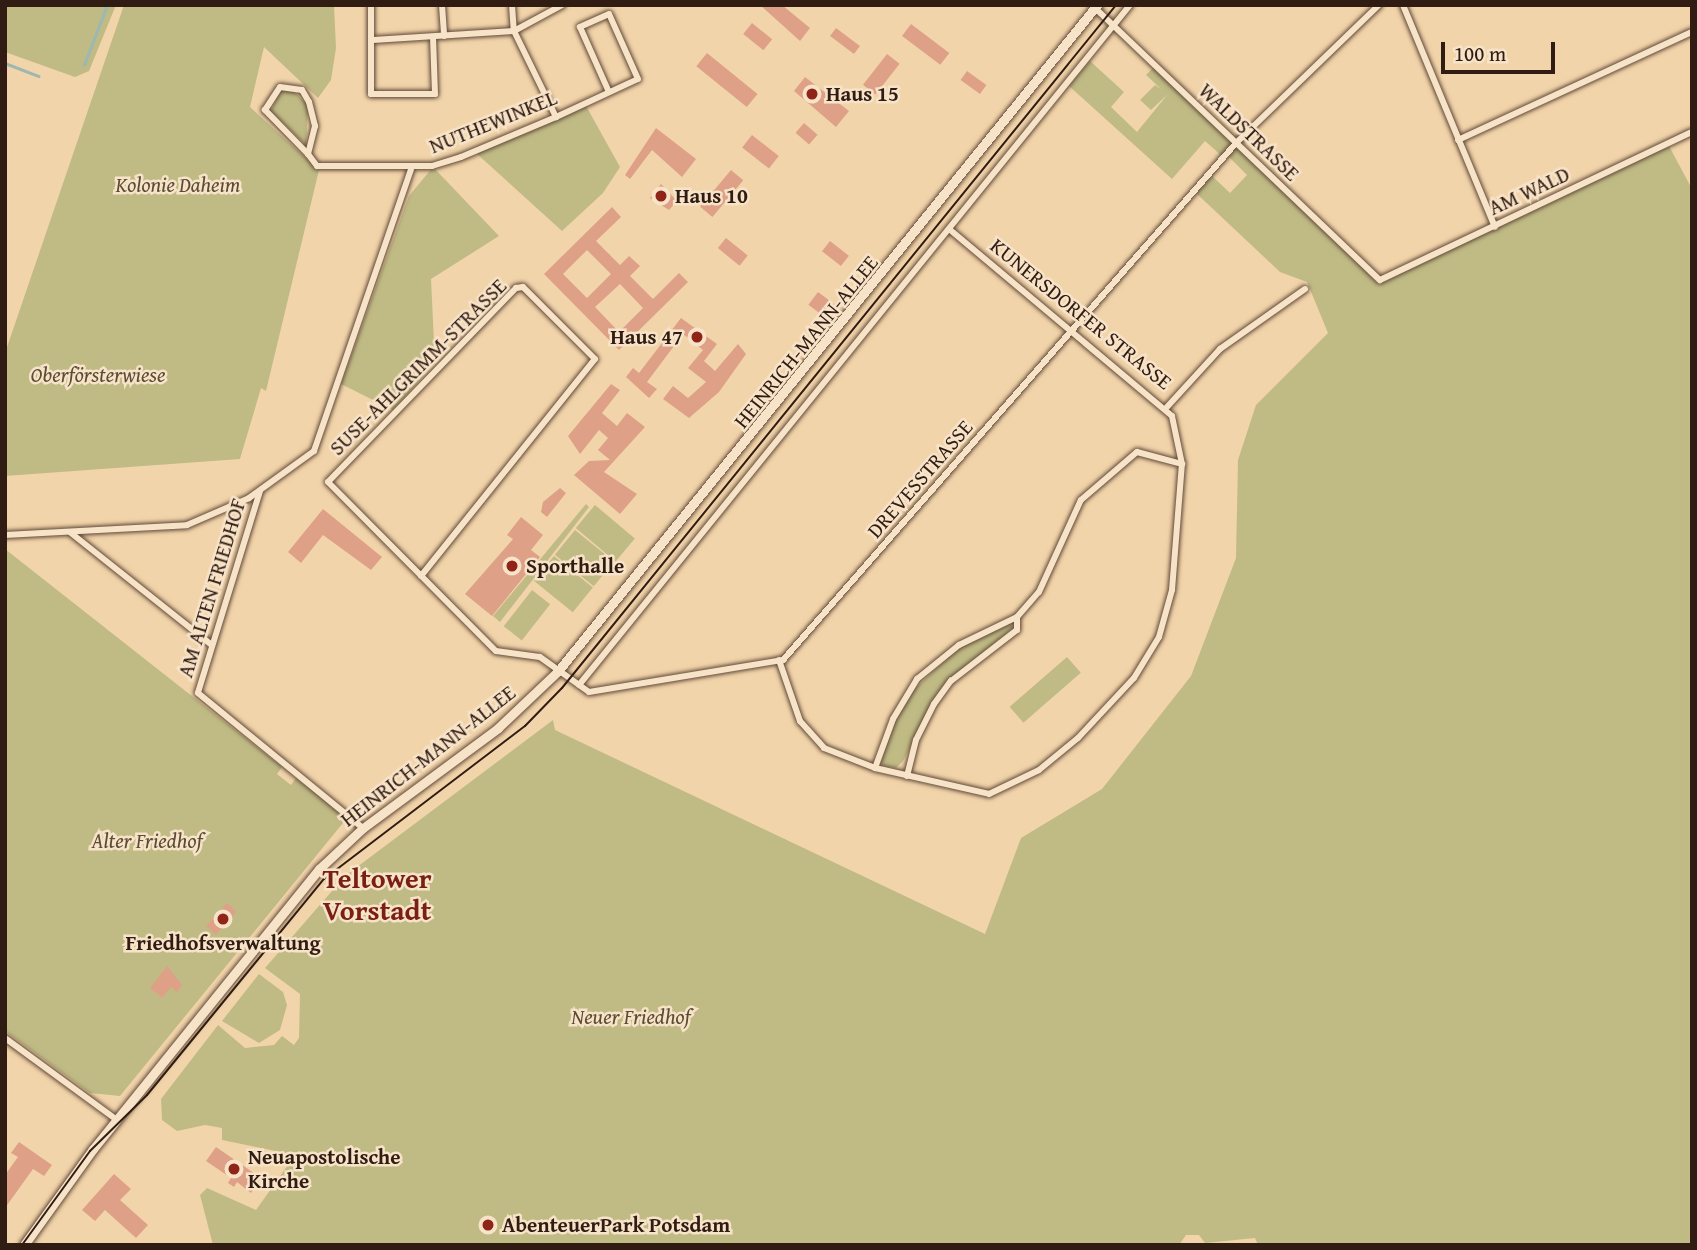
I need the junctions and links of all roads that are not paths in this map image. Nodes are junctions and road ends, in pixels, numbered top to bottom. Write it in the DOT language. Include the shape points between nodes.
graph roads {
  1 [pos="371,5"];
  2 [pos="442,5"];
  3 [pos="512,5"];
  4 [pos="562,5"];
  5 [pos="1130,5"];
  6 [pos="1379,5"];
  7 [pos="1403,5"];
  8 [pos="1095,6"];
  9 [pos="1114,26"];
  10 [pos="514,31"];
  11 [pos="1692,33"];
  12 [pos="444,36"];
  13 [pos="433,37"];
  14 [pos="373,40"];
  15 [pos="610,92"];
  16 [pos="555,117"];
  17 [pos="1692,132"];
  18 [pos="1458,139"];
  19 [pos="1236,143"];
  20 [pos="308,154"];
  21 [pos="411,169"];
  22 [pos="1495,227"];
  23 [pos="950,229"];
  24 [pos="1380,280"];
  25 [pos="1305,289"];
  26 [pos="1074,331"];
  27 [pos="1167,407"];
  28 [pos="1182,464"];
  29 [pos="261,491"];
  30 [pos="71,533"];
  31 [pos="5,535"];
  32 [pos="421,576"];
  33 [pos="1017,617"];
  34 [pos="212,645"];
  35 [pos="779,660"];
  36 [pos="558,671"];
  37 [pos="579,685"];
  38 [pos="875,768"];
  39 [pos="907,776"];
  40 [pos="363,828"];
  41 [pos="5,1038"];
  42 [pos="117,1119"];
  43 [pos="24,1245"];
  1 -- 14 [label="street"];
  2 -- 12 [label="street"];
  3 -- 10 [label="street"];
  4 -- 10 [label="street"];
  5 -- 9 [label="street, HEINRICH-MANN-ALLEE"];
  6 -- 19 [label="street, DREVESSTRASSE"];
  7 -- 18 [label="street"];
  8 -- 9 [label="street, WALDSTRASSE"];
  8 -- 36 [label="main road, HEINRICH-MANN-ALLEE"];
  9 -- 19 [label="street, WALDSTRASSE"];
  9 -- 23 [label="street, HEINRICH-MANN-ALLEE"];
  10 -- 12 [label="street"];
  10 -- 16 [label="street"];
  11 -- 18 [label="street"];
  12 -- 13 [label="street"];
  13 -- 14 [label="street"];
  13 -- 14 [label="street" via="435,94 371,94"];
  15 -- 15 [label="street, NUTHEWINKEL" via="580,27 609,14 638,79"];
  15 -- 16 [label="street, NUTHEWINKEL"];
  16 -- 21 [label="street, NUTHEWINKEL" via="461,157"];
  17 -- 22 [label="street, AM WALD"];
  18 -- 22 [label="street"];
  19 -- 24 [label="street, WALDSTRASSE"];
  19 -- 26 [label="street, DREVESSTRASSE"];
  20 -- 20 [label="street, NUTHEWINKEL" via="315,126 309,102 302,90 280,87 265,110"];
  20 -- 21 [label="street, NUTHEWINKEL" via="327,169"];
  21 -- 29 [label="street" via="314,452"];
  22 -- 24 [label="street, AM WALD"];
  23 -- 26 [label="street, KUNERSDORFER STRASSE"];
  23 -- 37 [label="street, HEINRICH-MANN-ALLEE"];
  25 -- 27 [label="street" via="1220,349"];
  26 -- 27 [label="street, KUNERSDORFER STRASSE"];
  26 -- 35 [label="street, DREVESSTRASSE"];
  27 -- 28 [label="street, KUNERSDORFER STRASSE"];
  28 -- 33 [label="street" via="1147,452 1122,461 1077,505 1046,583"];
  28 -- 39 [label="street, KUNERSDORFER STRASSE" via="1171,598 1159,637 1134,678 1078,738 1006,790 980,794"];
  29 -- 30 [label="street" via="187,525"];
  29 -- 34 [label="street, AM ALTEN FRIEDHOF"];
  30 -- 31 [label="street"];
  30 -- 34 [label="street"];
  32 -- 32 [label="street, SUSE-AHLGRIMM-STRASSE" via="328,482 516,288 523,287 594,355 593,364"];
  32 -- 36 [label="street" via="496,651 540,657"];
  33 -- 38 [label="street" via="958,645 917,679 893,719"];
  33 -- 39 [label="street" via="1017,629 951,681 934,704 916,740"];
  34 -- 40 [label="street, AM ALTEN FRIEDHOF" via="198,693"];
  35 -- 37 [label="street" via="597,693"];
  35 -- 38 [label="street, KUNERSDORFER STRASSE" via="808,734 830,751"];
  36 -- 37 [label="street"];
  36 -- 40 [label="main road, HEINRICH-MANN-ALLEE" via="498,728"];
  38 -- 39 [label="street, KUNERSDORFER STRASSE"];
  40 -- 42 [label="main road, HEINRICH-MANN-ALLEE" via="302,888"];
  41 -- 42 [label="street"];
  42 -- 43 [label="main road, HEINRICH-MANN-ALLEE"];
}
